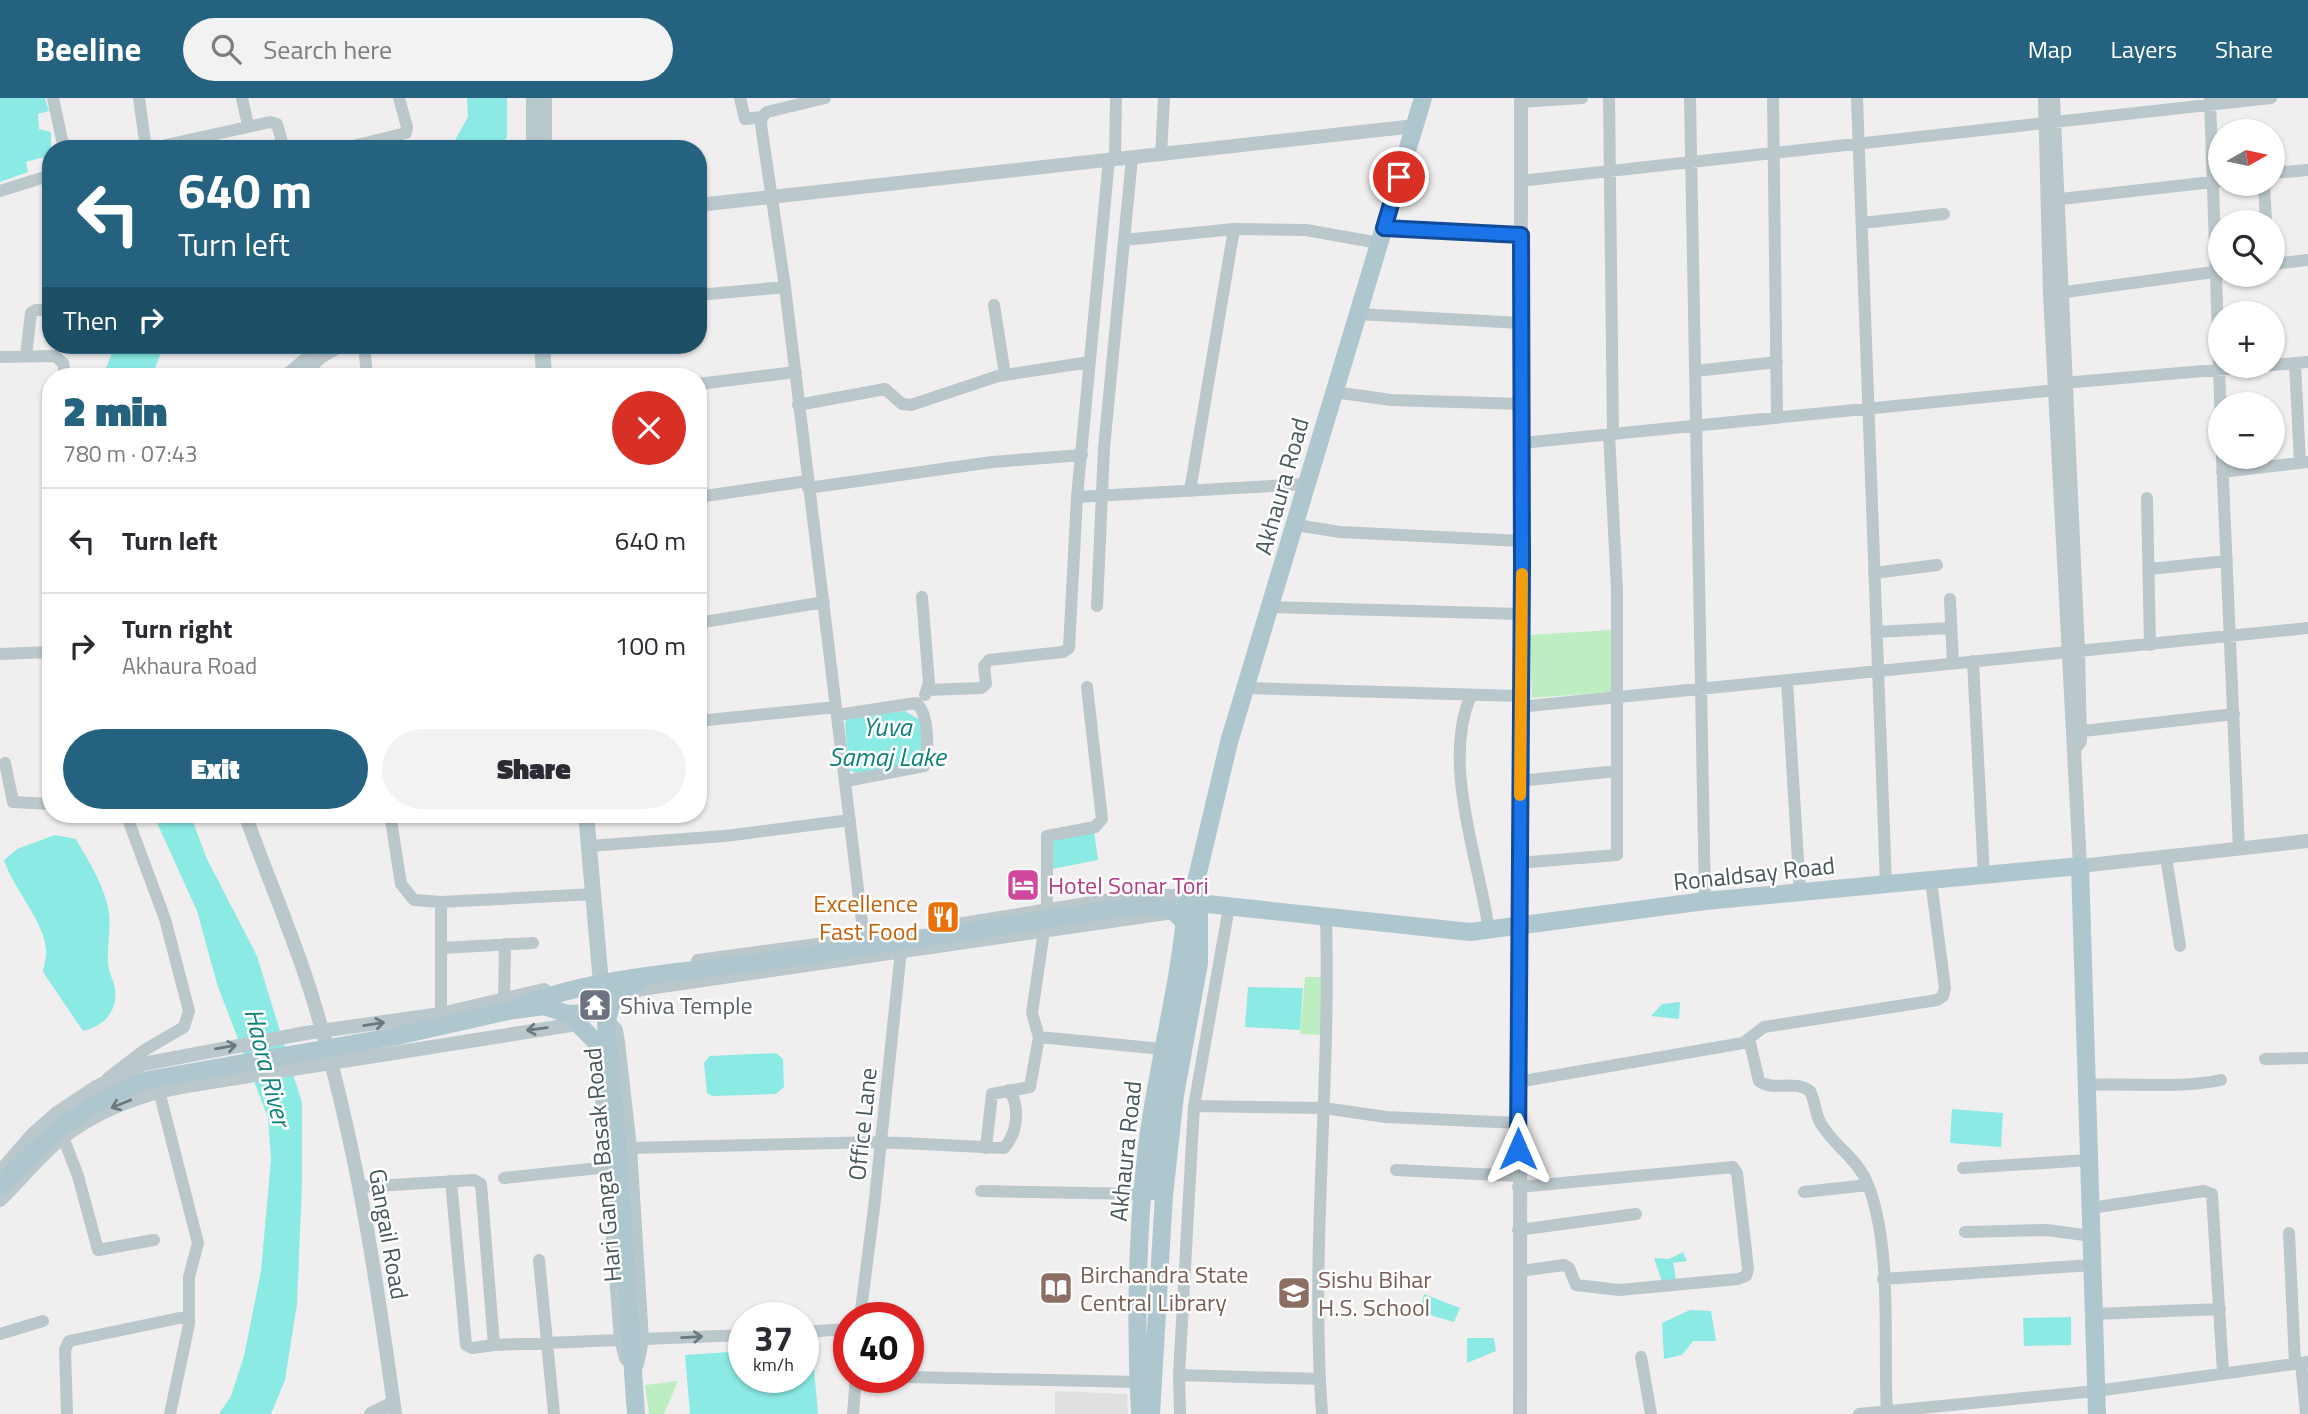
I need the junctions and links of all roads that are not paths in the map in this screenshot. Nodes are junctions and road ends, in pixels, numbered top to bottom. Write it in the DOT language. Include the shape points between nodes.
graph roads {
  1 [pos="54,98"];
  2 [pos="139,98"];
  3 [pos="242,98"];
  4 [pos="399,98"];
  5 [pos="534,98"];
  6 [pos="546,98"];
  7 [pos="740,98"];
  8 [pos="825,98"];
  9 [pos="1116,98"];
  10 [pos="1164,98"];
  11 [pos="1423,98"];
  12 [pos="1582,98"];
  13 [pos="1609,98"];
  14 [pos="1690,98"];
  15 [pos="1773,98"];
  16 [pos="1857,98"];
  17 [pos="2045,98"];
  18 [pos="2054,98"];
  19 [pos="2271,98"];
  20 [pos="1521,100"];
  21 [pos="2210,101"];
  22 [pos="762,117"];
  23 [pos="2212,119"];
  24 [pos="2051,122"];
  25 [pos="248,125"];
  26 [pos="1415,126"];
  27 [pos="62,140"];
  28 [pos="146,140"];
  29 [pos="185,140"];
  30 [pos="281,140"];
  31 [pos="378,140"];
  32 [pos="534,140"];
  33 [pos="546,140"];
  34 [pos="1859,143"];
  35 [pos="1774,152"];
  36 [pos="1161,155"];
  37 [pos="1132,158"];
  38 [pos="1112,159"];
  39 [pos="1692,161"];
  40 [pos="2308,170"];
  41 [pos="1610,171"];
  42 [pos="2286,172"];
  43 [pos="42,178"];
  44 [pos="1520,181"];
  45 [pos="2208,182"];
  46 [pos="0,191"];
  47 [pos="773,195"];
  48 [pos="2054,200"];
  49 [pos="707,204"];
  50 [pos="1944,214"];
  51 [pos="1862,223"];
  52 [pos="1234,229"];
  53 [pos="1387,233"];
  54 [pos="1521,235"];
  55 [pos="1124,240"];
  56 [pos="2308,260"];
  57 [pos="2285,263"];
  58 [pos="2208,272"];
  59 [pos="785,287"];
  60 [pos="2065,292"];
  61 [pos="707,294"];
  62 [pos="2049,294"];
  63 [pos="994,306"];
  64 [pos="42,310"];
  65 [pos="1363,314"];
  66 [pos="1521,323"];
  67 [pos="1100,353"];
  68 [pos="312,354"];
  69 [pos="327,354"];
  70 [pos="26,356"];
  71 [pos="0,357"];
  72 [pos="1777,362"];
  73 [pos="2302,363"];
  74 [pos="62,368"];
  75 [pos="296,368"];
  76 [pos="310,368"];
  77 [pos="1695,371"];
  78 [pos="796,372"];
  79 [pos="2208,372"];
  80 [pos="1005,375"];
  81 [pos="707,383"];
  82 [pos="2060,385"];
  83 [pos="1341,393"];
  84 [pos="798,404"];
  85 [pos="1522,404"];
  86 [pos="1867,409"];
  87 [pos="1777,416"];
  88 [pos="1696,424"];
  89 [pos="1611,434"];
  90 [pos="1522,443"];
  91 [pos="1082,455"];
  92 [pos="2304,462"];
  93 [pos="2222,472"];
  94 [pos="807,484"];
  95 [pos="1306,484"];
  96 [pos="1190,491"];
  97 [pos="707,496"];
  98 [pos="1090,498"];
  99 [pos="2147,498"];
  100 [pos="1308,527"];
  101 [pos="1522,541"];
  102 [pos="2227,561"];
  103 [pos="1937,565"];
  104 [pos="2149,569"];
  105 [pos="1874,573"];
  106 [pos="922,597"];
  107 [pos="1950,598"];
  108 [pos="824,602"];
  109 [pos="1097,606"];
  110 [pos="1282,607"];
  111 [pos="1522,614"];
  112 [pos="707,622"];
  113 [pos="1951,628"];
  114 [pos="2308,628"];
  115 [pos="1876,632"];
  116 [pos="2231,638"];
  117 [pos="2150,645"];
  118 [pos="42,652"];
  119 [pos="2074,652"];
  120 [pos="0,654"];
  121 [pos="1973,661"];
  122 [pos="1953,663"];
  123 [pos="1878,671"];
  124 [pos="1787,681"];
  125 [pos="1087,687"];
  126 [pos="1257,689"];
  127 [pos="1702,689"];
  128 [pos="928,690"];
  129 [pos="1471,695"];
  130 [pos="1616,698"];
  131 [pos="1519,702"];
  132 [pos="919,705"];
  133 [pos="836,711"];
  134 [pos="2234,714"];
  135 [pos="707,720"];
  136 [pos="2077,731"];
  137 [pos="5,762"];
  138 [pos="1617,771"];
  139 [pos="846,781"];
  140 [pos="1520,781"];
  141 [pos="42,804"];
  142 [pos="850,820"];
  143 [pos="129,823"];
  144 [pos="248,823"];
  145 [pos="391,823"];
  146 [pos="587,823"];
  147 [pos="2308,841"];
  148 [pos="589,846"];
  149 [pos="2239,849"];
  150 [pos="2166,857"];
  151 [pos="1518,863"];
  152 [pos="2080,866"];
  153 [pos="1984,876"];
  154 [pos="1931,881"];
  155 [pos="1886,885"];
  156 [pos="1800,893"];
  157 [pos="594,894"];
  158 [pos="1195,901"];
  159 [pos="1705,901"];
  160 [pos="441,902"];
  161 [pos="1229,907"];
  162 [pos="1047,909"];
  163 [pos="1326,919"];
  164 [pos="1519,926"];
  165 [pos="1044,931"];
  166 [pos="1489,931"];
  167 [pos="903,934"];
  168 [pos="864,939"];
  169 [pos="533,943"];
  170 [pos="505,944"];
  171 [pos="2180,946"];
  172 [pos="441,947"];
  173 [pos="901,951"];
  174 [pos="661,975"];
  175 [pos="600,978"];
  176 [pos="613,998"];
  177 [pos="506,1005"];
  178 [pos="442,1014"];
  179 [pos="568,1014"];
  180 [pos="605,1020"];
  181 [pos="321,1031"];
  182 [pos="1039,1037"];
  183 [pos="1749,1039"];
  184 [pos="1162,1049"];
  185 [pos="2308,1058"];
  186 [pos="2265,1059"];
  187 [pos="331,1063"];
  188 [pos="2221,1080"];
  189 [pos="1518,1082"];
  190 [pos="2087,1086"];
  191 [pos="96,1087"];
  192 [pos="1009,1090"];
  193 [pos="159,1091"];
  194 [pos="1194,1106"];
  195 [pos="1324,1108"];
  196 [pos="1518,1122"];
  197 [pos="616,1131"];
  198 [pos="63,1137"];
  199 [pos="880,1142"];
  200 [pos="629,1148"];
  201 [pos="986,1148"];
  202 [pos="2089,1160"];
  203 [pos="609,1167"];
  204 [pos="1963,1168"];
  205 [pos="1396,1170"];
  206 [pos="0,1172"];
  207 [pos="505,1178"];
  208 [pos="451,1181"];
  209 [pos="1518,1182"];
  210 [pos="1868,1185"];
  211 [pos="6,1187"];
  212 [pos="359,1187"];
  213 [pos="981,1191"];
  214 [pos="1804,1192"];
  215 [pos="1148,1193"];
  216 [pos="0,1200"];
  217 [pos="2091,1208"];
  218 [pos="1636,1214"];
  219 [pos="1518,1230"];
  220 [pos="1965,1232"];
  221 [pos="2289,1233"];
  222 [pos="2092,1236"];
  223 [pos="154,1240"];
  224 [pos="539,1260"];
  225 [pos="2093,1265"];
  226 [pos="1520,1271"];
  227 [pos="1882,1279"];
  228 [pos="862,1302"];
  229 [pos="2220,1309"];
  230 [pos="2094,1314"];
  231 [pos="190,1316"];
  232 [pos="43,1321"];
  233 [pos="0,1334"];
  234 [pos="728,1336"];
  235 [pos="631,1340"];
  236 [pos="547,1342"];
  237 [pos="494,1345"];
  238 [pos="1641,1357"];
  239 [pos="2301,1363"];
  240 [pos="2223,1372"];
  241 [pos="1179,1375"];
  242 [pos="924,1377"];
  243 [pos="1320,1379"];
  244 [pos="1138,1381"];
  245 [pos="2096,1391"];
  246 [pos="855,1393"];
  247 [pos="394,1409"];
  248 [pos="1887,1412"];
  249 [pos="67,1414"];
  250 [pos="170,1414"];
  251 [pos="370,1414"];
  252 [pos="554,1414"];
  253 [pos="636,1414"];
  254 [pos="853,1414"];
  255 [pos="1142,1414"];
  256 [pos="1151,1414"];
  257 [pos="1180,1414"];
  258 [pos="1322,1414"];
  259 [pos="1520,1414"];
  260 [pos="1651,1414"];
  261 [pos="1858,1414"];
  262 [pos="2097,1414"];
  263 [pos="2306,1414"];
  1 -- 27 [label="street"];
  2 -- 28 [label="street"];
  3 -- 25 [label="street"];
  4 -- 31 [label="street" via="406,133"];
  5 -- 32 [label="main road"];
  6 -- 33 [label="street"];
  7 -- 22 [label="street" via="744,117"];
  8 -- 22 [label="street" via="773,109"];
  9 -- 38 [label="street"];
  10 -- 36 [label="street"];
  11 -- 26 [label="main road, Akhaura Road"];
  12 -- 20 [label="street"];
  13 -- 41 [label="street"];
  14 -- 39 [label="street"];
  15 -- 35 [label="street"];
  16 -- 34 [label="street"];
  17 -- 24 [label="street"];
  18 -- 24 [label="street"];
  19 -- 21 [label="street"];
  20 -- 44 [label="street"];
  21 -- 23 [label="street"];
  21 -- 24 [label="street"];
  22 -- 47 [label="street"];
  24 -- 34 [label="street"];
  24 -- 48 [label="street"];
  25 -- 29 [label="street"];
  25 -- 30 [label="street" via="277,124"];
  26 -- 36 [label="street"];
  26 -- 53 [label="main road, Akhaura Road"];
  34 -- 35 [label="street"];
  34 -- 51 [label="street"];
  35 -- 39 [label="street"];
  35 -- 72 [label="street"];
  36 -- 37 [label="street"];
  37 -- 38 [label="street"];
  37 -- 55 [label="street"];
  38 -- 47 [label="street"];
  38 -- 67 [label="street"];
  39 -- 41 [label="street"];
  39 -- 77 [label="street"];
  40 -- 42 [label="street"];
  41 -- 44 [label="street"];
  41 -- 89 [label="street"];
  43 -- 46 [label="street"];
  44 -- 54 [label="street"];
  45 -- 48 [label="street"];
  47 -- 49 [label="street"];
  47 -- 59 [label="street"];
  48 -- 60 [label="street"];
  48 -- 62 [label="street"];
  50 -- 51 [label="street"];
  51 -- 86 [label="street"];
  52 -- 53 [label="street"];
  52 -- 55 [label="street"];
  52 -- 96 [label="street"];
  53 -- 54 [label="street"];
  53 -- 65 [label="main road, Akhaura Road"];
  54 -- 66 [label="street"];
  55 -- 67 [label="street"];
  56 -- 57 [label="street"];
  58 -- 60 [label="street"];
  59 -- 61 [label="street"];
  59 -- 78 [label="street"];
  60 -- 62 [label="street"];
  60 -- 82 [label="street"];
  62 -- 82 [label="street"];
  63 -- 80 [label="street"];
  64 -- 70 [label="street" via="31,313"];
  65 -- 66 [label="street"];
  65 -- 83 [label="main road, Akhaura Road"];
  66 -- 85 [label="street"];
  67 -- 80 [label="street"];
  67 -- 91 [label="street"];
  67 -- 98 [label="street"];
  68 -- 75 [label="street"];
  69 -- 76 [label="street"];
  70 -- 71 [label="street"];
  70 -- 74 [label="street" via="59,358"];
  72 -- 77 [label="street"];
  72 -- 87 [label="street"];
  73 -- 92 [label="street"];
  77 -- 88 [label="street"];
  78 -- 81 [label="street"];
  78 -- 84 [label="street"];
  79 -- 82 [label="street"];
  80 -- 84 [label="street" via="911,405 902,404 884,389"];
  82 -- 86 [label="street"];
  82 -- 119 [label="street"];
  83 -- 85 [label="street" via="1440,403"];
  83 -- 95 [label="main road, Akhaura Road"];
  84 -- 94 [label="street"];
  85 -- 90 [label="street"];
  86 -- 87 [label="street"];
  86 -- 105 [label="street"];
  87 -- 88 [label="street"];
  88 -- 89 [label="street"];
  88 -- 127 [label="street"];
  89 -- 90 [label="street"];
  89 -- 130 [label="street"];
  90 -- 101 [label="street"];
  91 -- 94 [label="street"];
  91 -- 98 [label="street"];
  92 -- 93 [label="street"];
  93 -- 102 [label="street"];
  94 -- 97 [label="street"];
  94 -- 108 [label="street"];
  95 -- 96 [label="street"];
  95 -- 100 [label="main road, Akhaura Road"];
  96 -- 98 [label="street"];
  98 -- 109 [label="street"];
  98 -- 128 [label="street" via="1069,648 989,660 984,666 986,684 981,688"];
  99 -- 104 [label="street"];
  100 -- 101 [label="street"];
  100 -- 110 [label="main road, Akhaura Road"];
  101 -- 111 [label="street"];
  102 -- 104 [label="street"];
  102 -- 116 [label="street"];
  103 -- 105 [label="street"];
  104 -- 117 [label="street"];
  105 -- 115 [label="street"];
  106 -- 128 [label="street"];
  107 -- 113 [label="street"];
  108 -- 112 [label="street"];
  108 -- 133 [label="street"];
  110 -- 111 [label="street"];
  110 -- 126 [label="main road, Akhaura Road"];
  111 -- 131 [label="street"];
  113 -- 115 [label="street"];
  113 -- 122 [label="street"];
  114 -- 116 [label="street"];
  115 -- 123 [label="street"];
  116 -- 117 [label="street"];
  116 -- 134 [label="street"];
  117 -- 119 [label="street"];
  118 -- 120 [label="street"];
  119 -- 121 [label="street"];
  119 -- 136 [label="street"];
  121 -- 122 [label="street"];
  121 -- 153 [label="street"];
  122 -- 123 [label="street"];
  123 -- 124 [label="street"];
  123 -- 155 [label="street"];
  124 -- 127 [label="street"];
  124 -- 156 [label="street"];
  125 -- 162 [label="street" via="1102,820 1096,827 1046,836"];
  126 -- 129 [label="street"];
  126 -- 158 [label="main road, Akhaura Road" via="1224,760"];
  127 -- 130 [label="street"];
  127 -- 159 [label="street"];
  128 -- 132 [label="street"];
  129 -- 131 [label="street"];
  129 -- 166 [label="street" via="1458,762"];
  130 -- 131 [label="street"];
  130 -- 138 [label="street"];
  131 -- 140 [label="street"];
  132 -- 133 [label="street"];
  132 -- 139 [label="street" via="924,712 924,766"];
  133 -- 135 [label="street"];
  133 -- 139 [label="street"];
  134 -- 136 [label="street"];
  134 -- 149 [label="street"];
  136 -- 152 [label="street"];
  137 -- 141 [label="street" via="13,802"];
  138 -- 140 [label="street"];
  138 -- 151 [label="street" via="1617,855"];
  139 -- 142 [label="street"];
  140 -- 151 [label="street"];
  142 -- 148 [label="street" via="726,836"];
  142 -- 168 [label="street"];
  143 -- 191 [label="street" via="165,919 189,1012 184,1027"];
  144 -- 181 [label="street, Gangail Road"];
  145 -- 160 [label="street" via="404,890 414,900"];
  146 -- 148 [label="main road"];
  147 -- 149 [label="street, Ronaldsay Road"];
  148 -- 157 [label="main road"];
  149 -- 150 [label="street, Ronaldsay Road"];
  150 -- 152 [label="street, Ronaldsay Road"];
  150 -- 171 [label="street"];
  151 -- 164 [label="street"];
  152 -- 153 [label="main road, Ronaldsay Road"];
  152 -- 190 [label="main road"];
  153 -- 154 [label="main road, Ronaldsay Road"];
  154 -- 155 [label="main road, Ronaldsay Road"];
  154 -- 183 [label="street" via="1945,988 1941,998 1764,1027"];
  155 -- 156 [label="main road, Ronaldsay Road"];
  156 -- 159 [label="main road, Ronaldsay Road"];
  157 -- 160 [label="street"];
  157 -- 175 [label="main road"];
  158 -- 161 [label="main road, Ronaldsay Road"];
  158 -- 162 [label="street" via="1142,895"];
  158 -- 165 [label="street"];
  158 -- 184 [label="main road, Akhaura Road"];
  158 -- 256 [label="main road, Akhaura Road" via="1199,963 1175,1095 1164,1195"];
  159 -- 164 [label="main road, Ronaldsay Road"];
  160 -- 172 [label="street"];
  161 -- 163 [label="main road, Ronaldsay Road"];
  161 -- 194 [label="street"];
  162 -- 167 [label="street"];
  163 -- 166 [label="main road, Ronaldsay Road"];
  163 -- 195 [label="street"];
  164 -- 166 [label="main road, Ronaldsay Road"];
  164 -- 189 [label="street"];
  165 -- 173 [label="street"];
  165 -- 182 [label="street" via="1032,1013"];
  167 -- 168 [label="street"];
  167 -- 173 [label="street, Office Lane"];
  168 -- 175 [label="street"];
  169 -- 170 [label="street"];
  170 -- 172 [label="street"];
  170 -- 177 [label="street"];
  172 -- 178 [label="street"];
  173 -- 180 [label="street" via="641,989 624,996"];
  173 -- 199 [label="street, Office Lane"];
  174 -- 176 [label="main road, bridge" via="624,987"];
  174 -- 177 [label="main road, bridge"];
  174 -- 215 [label="main road, bridge" via="1142,905 1162,906 1178,914 1189,928 1194,950 1165,1084"];
  175 -- 177 [label="street"];
  175 -- 180 [label="main road"];
  176 -- 179 [label="main road, bridge" via="592,1013"];
  176 -- 197 [label="main road, bridge" via="606,1024"];
  177 -- 178 [label="street"];
  177 -- 179 [label="main road, bridge" via="544,1006"];
  177 -- 211 [label="main road, bridge" via="397,1036 184,1072 129,1087 94,1102 65,1122"];
  181 -- 178 [label="street, one-way"];
  179 -- 197 [label="main road, bridge" via="595,1041"];
  180 -- 187 [label="street, one-way"];
  180 -- 200 [label="main road, Hari Ganga Basak Road" via="615,1030"];
  180 -- 203 [label="main road, Hari Ganga Basak Road" via="598,1033"];
  181 -- 187 [label="street, Gangail Road"];
  191 -- 181 [label="street, one-way" via="159,1059"];
  182 -- 184 [label="street"];
  182 -- 192 [label="street" via="1033,1084"];
  183 -- 189 [label="street"];
  183 -- 210 [label="street" via="1759,1081 1764,1085 1797,1084 1810,1091 1820,1122 1852,1157"];
  184 -- 215 [label="main road, Akhaura Road"];
  185 -- 186 [label="street"];
  187 -- 193 [label="street"];
  187 -- 212 [label="street, Gangail Road"];
  188 -- 190 [label="street" via="2187,1087 2146,1082"];
  189 -- 196 [label="street"];
  190 -- 202 [label="main road"];
  191 -- 206 [label="street" via="32,1135"];
  192 -- 201 [label="street" via="992,1094"];
  192 -- 201 [label="street" via="1016,1110 1013,1139 1004,1148"];
  193 -- 198 [label="street, one-way" via="111,1108"];
  193 -- 231 [label="street" via="198,1243 189,1277"];
  194 -- 195 [label="street"];
  194 -- 241 [label="street"];
  195 -- 196 [label="street" via="1386,1117"];
  195 -- 243 [label="street"];
  196 -- 209 [label="street"];
  197 -- 235 [label="main road"];
  198 -- 211 [label="street"];
  198 -- 223 [label="street" via="98,1250"];
  199 -- 200 [label="street"];
  199 -- 201 [label="street"];
  199 -- 228 [label="street, Office Lane"];
  200 -- 235 [label="main road, Hari Ganga Basak Road"];
  202 -- 204 [label="street"];
  202 -- 217 [label="main road"];
  203 -- 207 [label="street"];
  203 -- 235 [label="main road, Hari Ganga Basak Road"];
  205 -- 209 [label="street"];
  206 -- 211 [label="street"];
  208 -- 212 [label="street"];
  208 -- 237 [label="street" via="474,1180 482,1188"];
  208 -- 237 [label="street" via="466,1345"];
  209 -- 219 [label="street"];
  209 -- 226 [label="street" via="1733,1167 1748,1269 1746,1276 1738,1279 1619,1290 1576,1285 1564,1265"];
  210 -- 214 [label="street"];
  210 -- 227 [label="street" via="1880,1234"];
  211 -- 216 [label="street"];
  212 -- 247 [label="street, Gangail Road"];
  213 -- 215 [label="street"];
  215 -- 244 [label="main road, Akhaura Road"];
  215 -- 255 [label="main road"];
  217 -- 222 [label="main road"];
  217 -- 229 [label="street" via="2210,1192"];
  218 -- 219 [label="street"];
  219 -- 226 [label="street"];
  220 -- 222 [label="street" via="2046,1230"];
  221 -- 239 [label="street"];
  222 -- 225 [label="main road"];
  224 -- 236 [label="street"];
  225 -- 227 [label="street"];
  225 -- 230 [label="main road"];
  226 -- 259 [label="street"];
  227 -- 248 [label="street"];
  229 -- 230 [label="street"];
  229 -- 240 [label="street"];
  230 -- 245 [label="main road"];
  231 -- 249 [label="street" via="69,1341 65,1350"];
  231 -- 250 [label="street"];
  232 -- 233 [label="street"];
  235 -- 234 [label="street, one-way"];
  235 -- 236 [label="street"];
  235 -- 253 [label="main road"];
  236 -- 237 [label="street"];
  236 -- 252 [label="street"];
  238 -- 260 [label="street"];
  239 -- 240 [label="street"];
  239 -- 263 [label="street"];
  240 -- 245 [label="street"];
  241 -- 243 [label="street"];
  241 -- 257 [label="street"];
  242 -- 244 [label="street"];
  243 -- 258 [label="street"];
  244 -- 255 [label="main road, Akhaura Road"];
  245 -- 248 [label="street"];
  245 -- 262 [label="main road"];
  246 -- 254 [label="street"];
  247 -- 251 [label="street"];
  248 -- 261 [label="street"];
}
